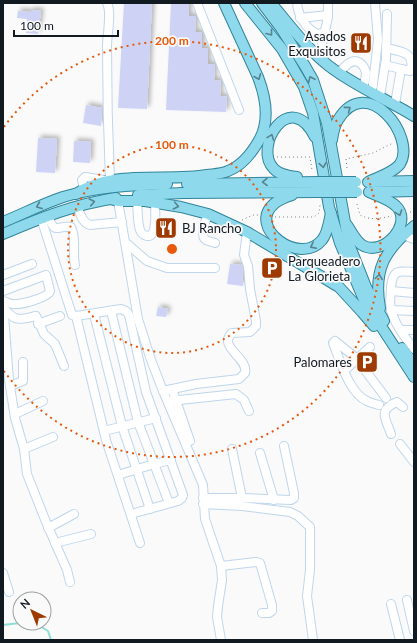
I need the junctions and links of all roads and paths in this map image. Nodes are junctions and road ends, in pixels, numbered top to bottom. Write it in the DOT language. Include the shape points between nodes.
graph roads {
  1 [pos="107,3"];
  2 [pos="197,3"];
  3 [pos="224,3"];
  4 [pos="245,3"];
  5 [pos="262,3"];
  6 [pos="271,3"];
  7 [pos="297,3"];
  8 [pos="328,3"];
  9 [pos="375,3"];
  10 [pos="387,14"];
  11 [pos="328,15"];
  12 [pos="300,18"];
  13 [pos="325,32"];
  14 [pos="386,48"];
  15 [pos="319,58"];
  16 [pos="385,65"];
  17 [pos="401,69"];
  18 [pos="339,73"];
  19 [pos="372,92"];
  20 [pos="395,104"];
  21 [pos="239,110"];
  22 [pos="414,116"];
  23 [pos="331,142"];
  24 [pos="394,143"];
  25 [pos="320,148"];
  26 [pos="276,157"];
  27 [pos="347,168"];
  28 [pos="312,170"];
  29 [pos="110,181"];
  30 [pos="414,181"];
  31 [pos="318,182"];
  32 [pos="357,187"];
  33 [pos="368,187"];
  34 [pos="80,190"];
  35 [pos="414,191"];
  36 [pos="298,192"];
  37 [pos="114,200"];
  38 [pos="137,201"];
  39 [pos="155,202"];
  40 [pos="320,204"];
  41 [pos="357,204"];
  42 [pos="77,206"];
  43 [pos="407,212"];
  44 [pos="414,212"];
  45 [pos="331,213"];
  46 [pos="208,214"];
  47 [pos="395,215"];
  48 [pos="262,216"];
  49 [pos="44,217"];
  50 [pos="274,217"];
  51 [pos="3,222"];
  52 [pos="122,222"];
  53 [pos="344,222"];
  54 [pos="414,226"];
  55 [pos="54,227"];
  56 [pos="242,230"];
  57 [pos="3,234"];
  58 [pos="403,235"];
  59 [pos="46,236"];
  60 [pos="414,239"];
  61 [pos="125,242"];
  62 [pos="215,243"];
  63 [pos="32,264"];
  64 [pos="74,264"];
  65 [pos="215,268"];
  66 [pos="414,272"];
  67 [pos="3,275"];
  68 [pos="3,291"];
  69 [pos="391,291"];
  70 [pos="414,293"];
  71 [pos="5,306"];
  72 [pos="391,310"];
  73 [pos="111,311"];
  74 [pos="414,311"];
  75 [pos="94,314"];
  76 [pos="60,316"];
  77 [pos="76,316"];
  78 [pos="382,316"];
  79 [pos="38,324"];
  80 [pos="401,330"];
  81 [pos="414,330"];
  82 [pos="4,345"];
  83 [pos="370,347"];
  84 [pos="414,349"];
  85 [pos="356,359"];
  86 [pos="23,362"];
  87 [pos="64,366"];
  88 [pos="344,371"];
  89 [pos="413,371"];
  90 [pos="10,386"];
  91 [pos="172,389"];
  92 [pos="163,391"];
  93 [pos="386,398"];
  94 [pos="43,401"];
  95 [pos="172,401"];
  96 [pos="379,405"];
  97 [pos="403,407"];
  98 [pos="250,411"];
  99 [pos="15,414"];
  100 [pos="156,418"];
  101 [pos="138,422"];
  102 [pos="122,426"];
  103 [pos="104,431"];
  104 [pos="391,434"];
  105 [pos="53,437"];
  106 [pos="400,444"];
  107 [pos="284,446"];
  108 [pos="24,449"];
  109 [pos="232,449"];
  110 [pos="260,453"];
  111 [pos="171,460"];
  112 [pos="414,462"];
  113 [pos="154,464"];
  114 [pos="137,469"];
  115 [pos="118,475"];
  116 [pos="242,498"];
  117 [pos="206,500"];
  118 [pos="274,500"];
  119 [pos="169,503"];
  120 [pos="150,509"];
  121 [pos="74,514"];
  122 [pos="131,514"];
  123 [pos="48,528"];
  124 [pos="91,534"];
  125 [pos="55,543"];
  126 [pos="140,543"];
  127 [pos="221,566"];
  128 [pos="3,573"];
  129 [pos="70,582"];
  130 [pos="9,592"];
  131 [pos="407,600"];
  132 [pos="391,604"];
  133 [pos="262,613"];
  134 [pos="414,631"];
  135 [pos="221,640"];
  136 [pos="313,640"];
  137 [pos="400,640"];
  1 -- 29 [label="street"];
  2 -- 21 [label="street"];
  3 -- 29 [label="main road, one-way" via="263,90 266,106 264,129 254,148 237,166 219,174 189,178 144,177"];
  4 -- 25 [label="main road, one-way" via="282,49 304,87 313,113"];
  23 -- 5 [label="main road, one-way" via="325,116 310,76 281,28"];
  6 -- 15 [label="main road"];
  7 -- 12 [label="street"];
  8 -- 11 [label="street"];
  9 -- 19 [label="street" via="378,40"];
  10 -- 14 [label="street"];
  11 -- 12 [label="street"];
  11 -- 13 [label="street"];
  12 -- 13 [label="street" via="315,33"];
  13 -- 15 [label="street"];
  14 -- 16 [label="street"];
  14 -- 17 [label="street" via="414,57 410,71"];
  15 -- 18 [label="main road"];
  16 -- 17 [label="street"];
  16 -- 19 [label="street"];
  17 -- 20 [label="street"];
  18 -- 19 [label="main road"];
  18 -- 19 [label="street" via="347,64 357,61 366,72"];
  19 -- 20 [label="main road"];
  20 -- 22 [label="main road"];
  23 -- 33 [label="main road, one-way" via="337,121 344,111 358,103 374,105 384,110 399,125 405,155 396,168"];
  23 -- 53 [label="main road"];
  24 -- 27 [label="path" via="372,153 346,159"];
  31 -- 25 [label="main road, one-way" via="274,170 270,164 268,147 270,137 283,120 298,118 308,124"];
  25 -- 45 [label="main road, one-way"];
  26 -- 28 [label="path" via="310,157"];
  29 -- 34 [label="main road"];
  30 -- 33 [label="main road"];
  31 -- 32 [label="main road, bridge"];
  31 -- 34 [label="main road, one-way" via="132,185"];
  32 -- 33 [label="main road"];
  32 -- 36 [label="main road, bridge"];
  33 -- 35 [label="main road"];
  33 -- 53 [label="main road, one-way" via="397,207 402,219 395,236 382,245 368,247 362,244"];
  34 -- 51 [label="main road, one-way"];
  36 -- 37 [label="main road" via="183,193 130,196"];
  45 -- 36 [label="main road, one-way" via="324,238 318,244 304,249 286,245 267,227 266,218 269,209 276,202"];
  37 -- 38 [label="main road"];
  42 -- 37 [label="main road, one-way"];
  37 -- 52 [label="street"];
  38 -- 39 [label="main road"];
  38 -- 39 [label="street" via="139,228 145,236 150,236 154,229"];
  39 -- 46 [label="main road, one-way"];
  40 -- 50 [label="path" via="319,213 314,217"];
  41 -- 47 [label="path" via="360,215 367,219"];
  42 -- 49 [label="main road"];
  42 -- 52 [label="street" via="87,224"];
  43 -- 44 [label="path"];
  45 -- 89 [label="main road" via="340,243 364,300"];
  46 -- 56 [label="main road"];
  46 -- 62 [label="street" via="203,237"];
  48 -- 56 [label="path" via="253,215 242,220"];
  49 -- 55 [label="street"];
  49 -- 57 [label="main road"];
  49 -- 59 [label="street"];
  52 -- 61 [label="street"];
  53 -- 78 [label="main road" via="355,262"];
  54 -- 58 [label="main road"];
  55 -- 59 [label="street"];
  55 -- 64 [label="street" via="71,227 75,240"];
  56 -- 89 [label="main road" via="339,287"];
  56 -- 91 [label="street" via="256,326 250,332 232,334 227,341 244,363 245,373 239,379"];
  58 -- 60 [label="street"];
  78 -- 58 [label="main road, one-way" via="378,295 380,270 388,251"];
  59 -- 77 [label="street" via="70,311"];
  61 -- 65 [label="street" via="147,261 167,268"];
  61 -- 92 [label="street" via="138,319"];
  63 -- 67 [label="street"];
  66 -- 69 [label="street" via="396,273 392,277"];
  68 -- 71 [label="street" via="46,275 50,291 48,295"];
  69 -- 70 [label="street"];
  69 -- 72 [label="street"];
  71 -- 79 [label="street" via="15,319 36,316"];
  71 -- 82 [label="street"];
  72 -- 74 [label="street"];
  72 -- 80 [label="street"];
  73 -- 75 [label="street"];
  73 -- 100 [label="street" via="121,309 128,315 146,392"];
  73 -- 101 [label="street"];
  75 -- 77 [label="street"];
  75 -- 102 [label="street"];
  76 -- 79 [label="street"];
  77 -- 103 [label="street"];
  78 -- 89 [label="main road"];
  79 -- 87 [label="street" via="55,344"];
  80 -- 81 [label="street"];
  80 -- 84 [label="street"];
  82 -- 90 [label="street"];
  83 -- 85 [label="street"];
  85 -- 88 [label="street"];
  85 -- 88 [label="street" via="335,341 333,343"];
  85 -- 93 [label="street"];
  86 -- 90 [label="street" via="23,381"];
  88 -- 96 [label="street" via="349,382 363,398"];
  90 -- 99 [label="street"];
  91 -- 92 [label="street"];
  91 -- 95 [label="street"];
  92 -- 95 [label="street"];
  94 -- 99 [label="street"];
  95 -- 98 [label="street" via="236,394 244,400"];
  95 -- 117 [label="street" via="203,485"];
  97 -- 104 [label="street" via="397,402 385,410 384,415"];
  99 -- 108 [label="street"];
  100 -- 101 [label="street"];
  100 -- 111 [label="street"];
  101 -- 102 [label="street"];
  101 -- 113 [label="street"];
  102 -- 103 [label="street"];
  102 -- 114 [label="street"];
  103 -- 115 [label="street"];
  105 -- 108 [label="street"];
  106 -- 112 [label="street"];
  107 -- 118 [label="street" via="294,498"];
  108 -- 123 [label="street" via="27,474"];
  109 -- 116 [label="street"];
  110 -- 118 [label="street"];
  111 -- 113 [label="street"];
  111 -- 119 [label="street" via="183,495 178,501"];
  113 -- 114 [label="street"];
  113 -- 119 [label="street"];
  114 -- 115 [label="street"];
  114 -- 120 [label="street"];
  115 -- 122 [label="street"];
  116 -- 117 [label="street"];
  116 -- 118 [label="street"];
  117 -- 127 [label="street" via="205,519"];
  117 -- 136 [label="street" via="290,512 306,522 310,528 307,596"];
  119 -- 120 [label="street"];
  120 -- 122 [label="street"];
  121 -- 123 [label="street"];
  122 -- 126 [label="street"];
  123 -- 125 [label="street"];
  124 -- 125 [label="street"];
  125 -- 129 [label="street"];
  127 -- 133 [label="street" via="260,563 272,605 272,611"];
  127 -- 135 [label="street" via="222,580 217,617"];
  128 -- 130 [label="street"];
  131 -- 134 [label="street"];
  132 -- 137 [label="street"];
}
